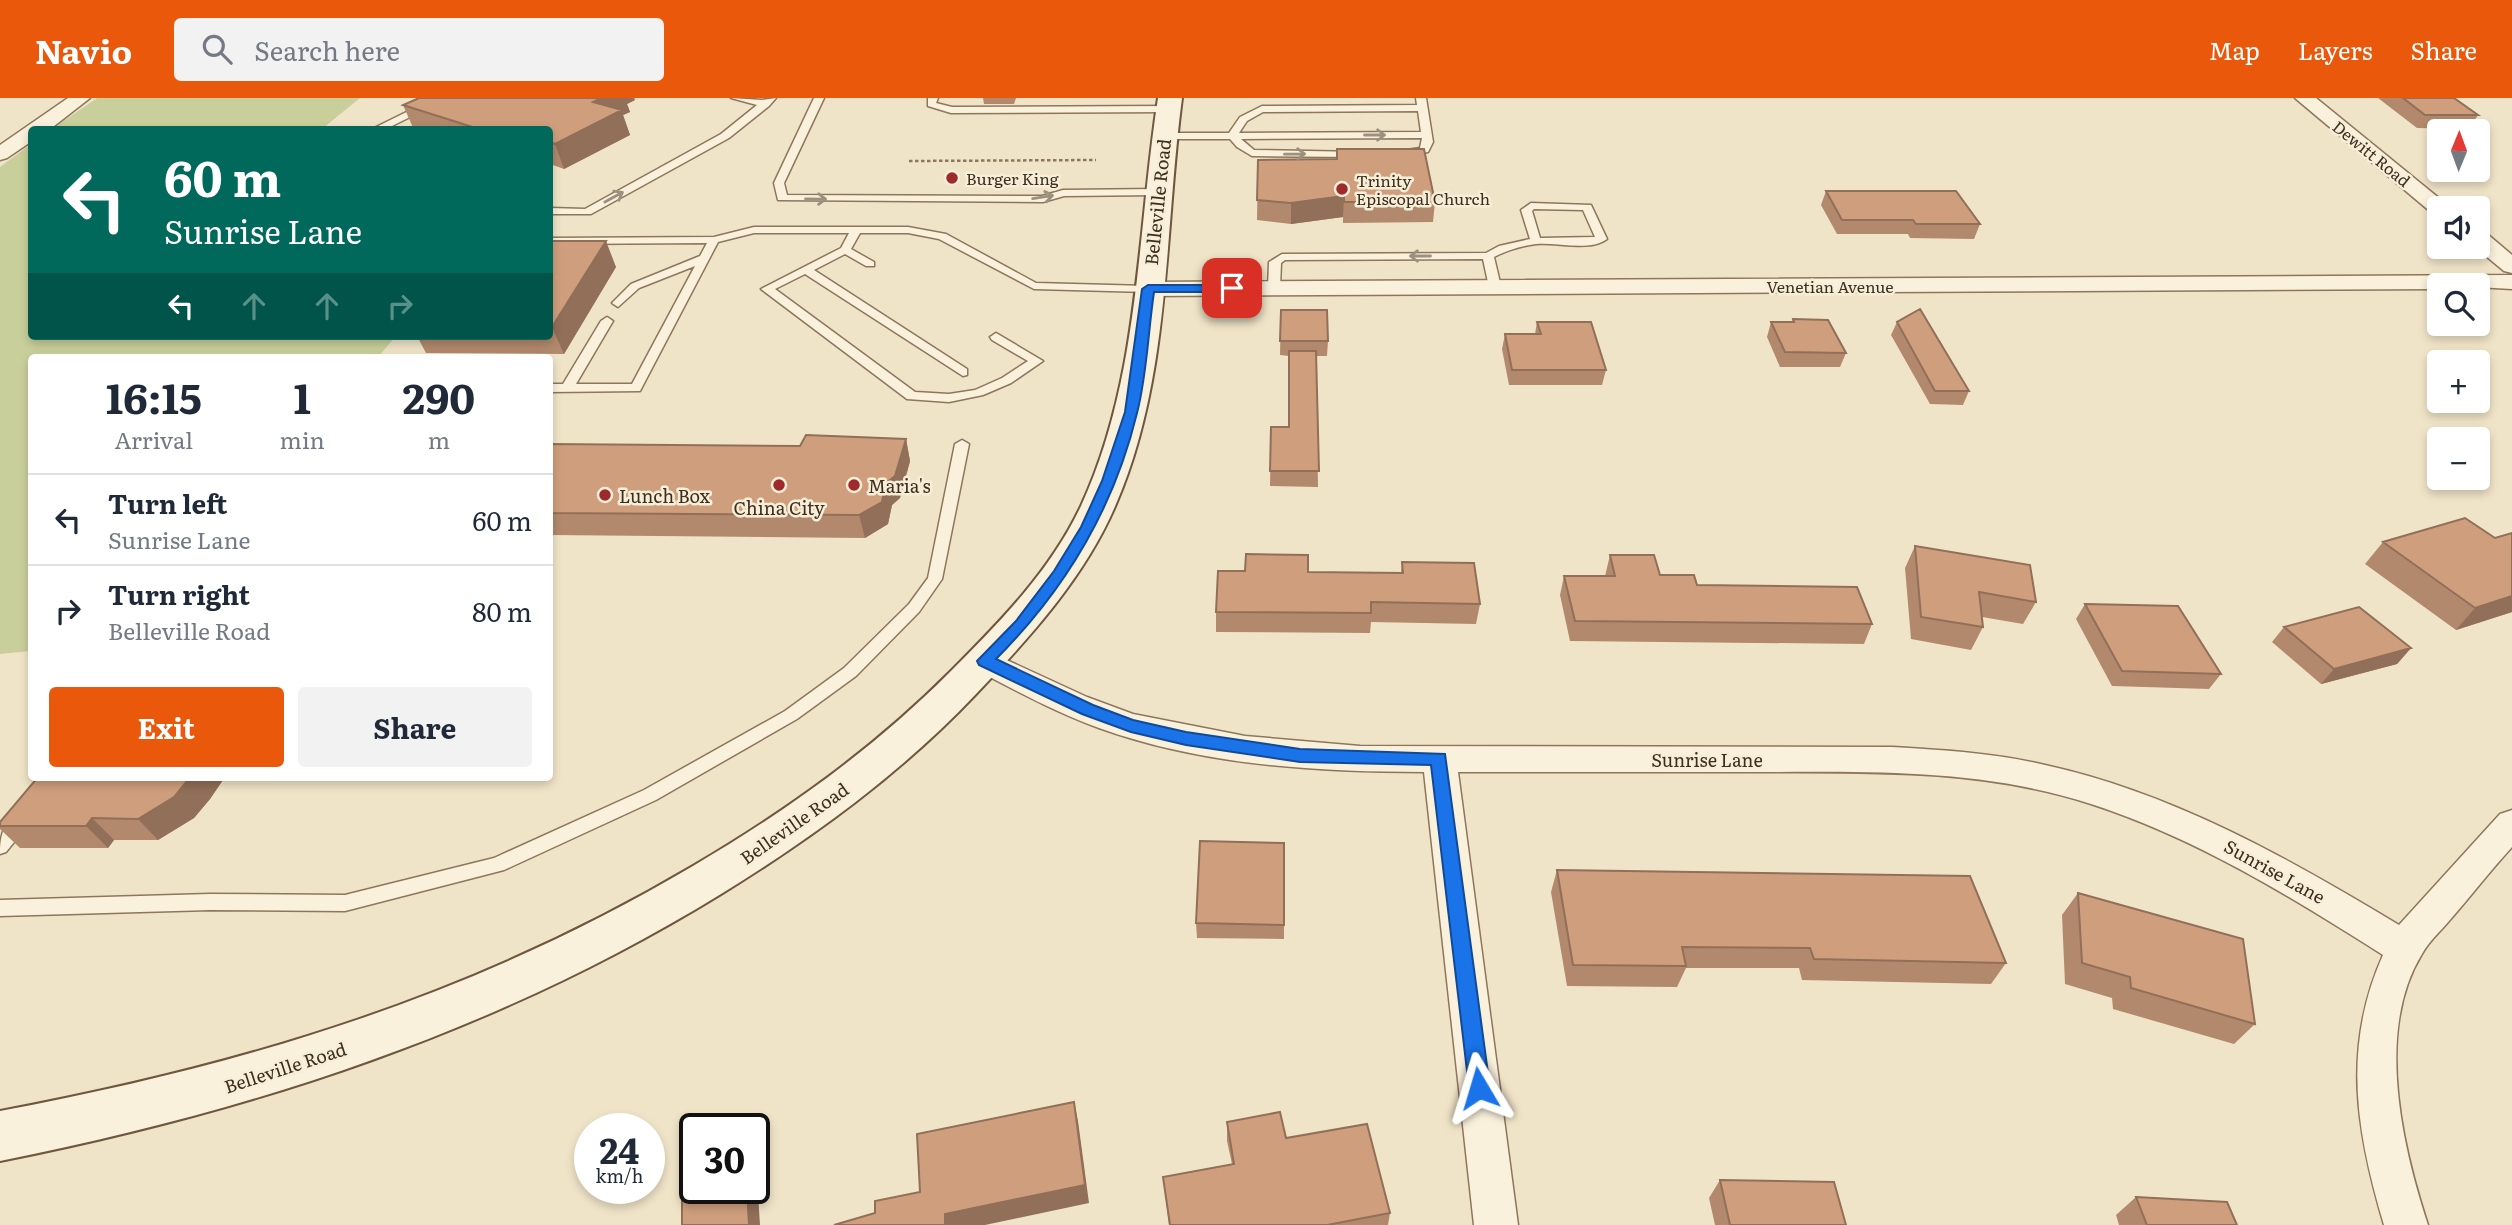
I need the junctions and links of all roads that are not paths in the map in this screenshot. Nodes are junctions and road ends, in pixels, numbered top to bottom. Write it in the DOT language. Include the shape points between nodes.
graph roads {
  1 [pos="81,98"];
  2 [pos="443,98"];
  3 [pos="736,98"];
  4 [pos="819,98"];
  5 [pos="933,98"];
  6 [pos="1073,98"];
  7 [pos="2304,98"];
  8 [pos="768,101"];
  9 [pos="1422,103"];
  10 [pos="1169,104"];
  11 [pos="1070,110"];
  12 [pos="40,126"];
  13 [pos="384,126"];
  14 [pos="28,134"];
  15 [pos="1427,135"];
  16 [pos="1163,136"];
  17 [pos="1233,136"];
  18 [pos="1396,153"];
  19 [pos="0,154"];
  20 [pos="1369,154"];
  21 [pos="1158,192"];
  22 [pos="2427,197"];
  23 [pos="553,211"];
  24 [pos="856,230"];
  25 [pos="714,240"];
  26 [pos="553,241"];
  27 [pos="1536,241"];
  28 [pos="2490,249"];
  29 [pos="845,250"];
  30 [pos="1488,256"];
  31 [pos="705,258"];
  32 [pos="870,264"];
  33 [pos="2512,266"];
  34 [pos="806,270"];
  35 [pos="2512,282"];
  36 [pos="1495,287"];
  37 [pos="1273,288"];
  38 [pos="1148,289"];
  39 [pos="618,303"];
  40 [pos="607,321"];
  41 [pos="996,337"];
  42 [pos="963,372"];
  43 [pos="553,388"];
  44 [pos="567,388"];
  45 [pos="962,444"];
  46 [pos="985,661"];
  47 [pos="1439,759"];
  48 [pos="32,807"];
  49 [pos="2512,824"];
  50 [pos="0,848"];
  51 [pos="0,908"];
  52 [pos="2404,948"];
  53 [pos="0,1136"];
  54 [pos="1496,1225"];
  55 [pos="2406,1225"];
  1 -- 12 [label="street"];
  2 -- 13 [label="lane"];
  3 -- 8 [label="lane"];
  4 -- 21 [label="lane, one-way" via="779,183 782,198 1043,199 1063,193"];
  5 -- 11 [label="lane" via="931,104 951,110"];
  6 -- 11 [label="lane"];
  7 -- 22 [label="street, Dewitt Road"];
  23 -- 8 [label="lane, one-way" via="587,212 725,136"];
  9 -- 15 [label="lane"];
  9 -- 17 [label="lane" via="1262,109 1247,114"];
  10 -- 11 [label="lane"];
  10 -- 16 [label="main road, Belleville Road"];
  14 -- 19 [label="street"];
  17 -- 15 [label="lane, one-way"];
  15 -- 18 [label="lane" via="1424,150"];
  16 -- 17 [label="lane"];
  16 -- 21 [label="main road, Belleville Road"];
  17 -- 20 [label="lane, one-way" via="1252,153"];
  21 -- 38 [label="main road, Belleville Road"];
  24 -- 25 [label="lane" via="754,230"];
  24 -- 29 [label="lane"];
  24 -- 38 [label="lane" via="908,230 942,236 1034,286"];
  25 -- 26 [label="lane"];
  25 -- 31 [label="lane"];
  27 -- 27 [label="lane" via="1595,241 1601,239 1587,207 1531,206 1525,210"];
  27 -- 30 [label="lane"];
  28 -- 33 [label="street"];
  29 -- 32 [label="lane"];
  29 -- 34 [label="lane"];
  30 -- 36 [label="lane"];
  30 -- 37 [label="lane, one-way" via="1282,257 1275,262"];
  31 -- 39 [label="lane" via="635,286"];
  31 -- 44 [label="lane" via="636,388"];
  34 -- 41 [label="lane" via="767,289 912,396 970,397 1010,380 1037,361"];
  34 -- 42 [label="lane"];
  35 -- 36 [label="street, Venetian Avenue"];
  36 -- 37 [label="street, Venetian Avenue"];
  37 -- 38 [label="street, Venetian Avenue"];
  38 -- 46 [label="main road, Belleville Road" via="1131,412 1109,481 1059,574"];
  40 -- 44 [label="lane"];
  43 -- 44 [label="lane"];
  45 -- 51 [label="lane" via="935,579 914,608 850,672 791,715 650,795 498,865 345,903"];
  46 -- 47 [label="street, Sunrise Lane" via="1088,710 1131,726 1186,738 1300,755"];
  46 -- 53 [label="main road, Belleville Road" via="920,727 792,827 708,881 551,964 399,1029 282,1070 68,1125"];
  47 -- 52 [label="street, Sunrise Lane" via="1908,759 2000,769 2096,792 2196,829 2297,880"];
  47 -- 54 [label="street"];
  48 -- 50 [label="lane"];
  49 -- 52 [label="street"];
  52 -- 55 [label="street" via="2378,1031 2376,1088 2381,1136"];
}
